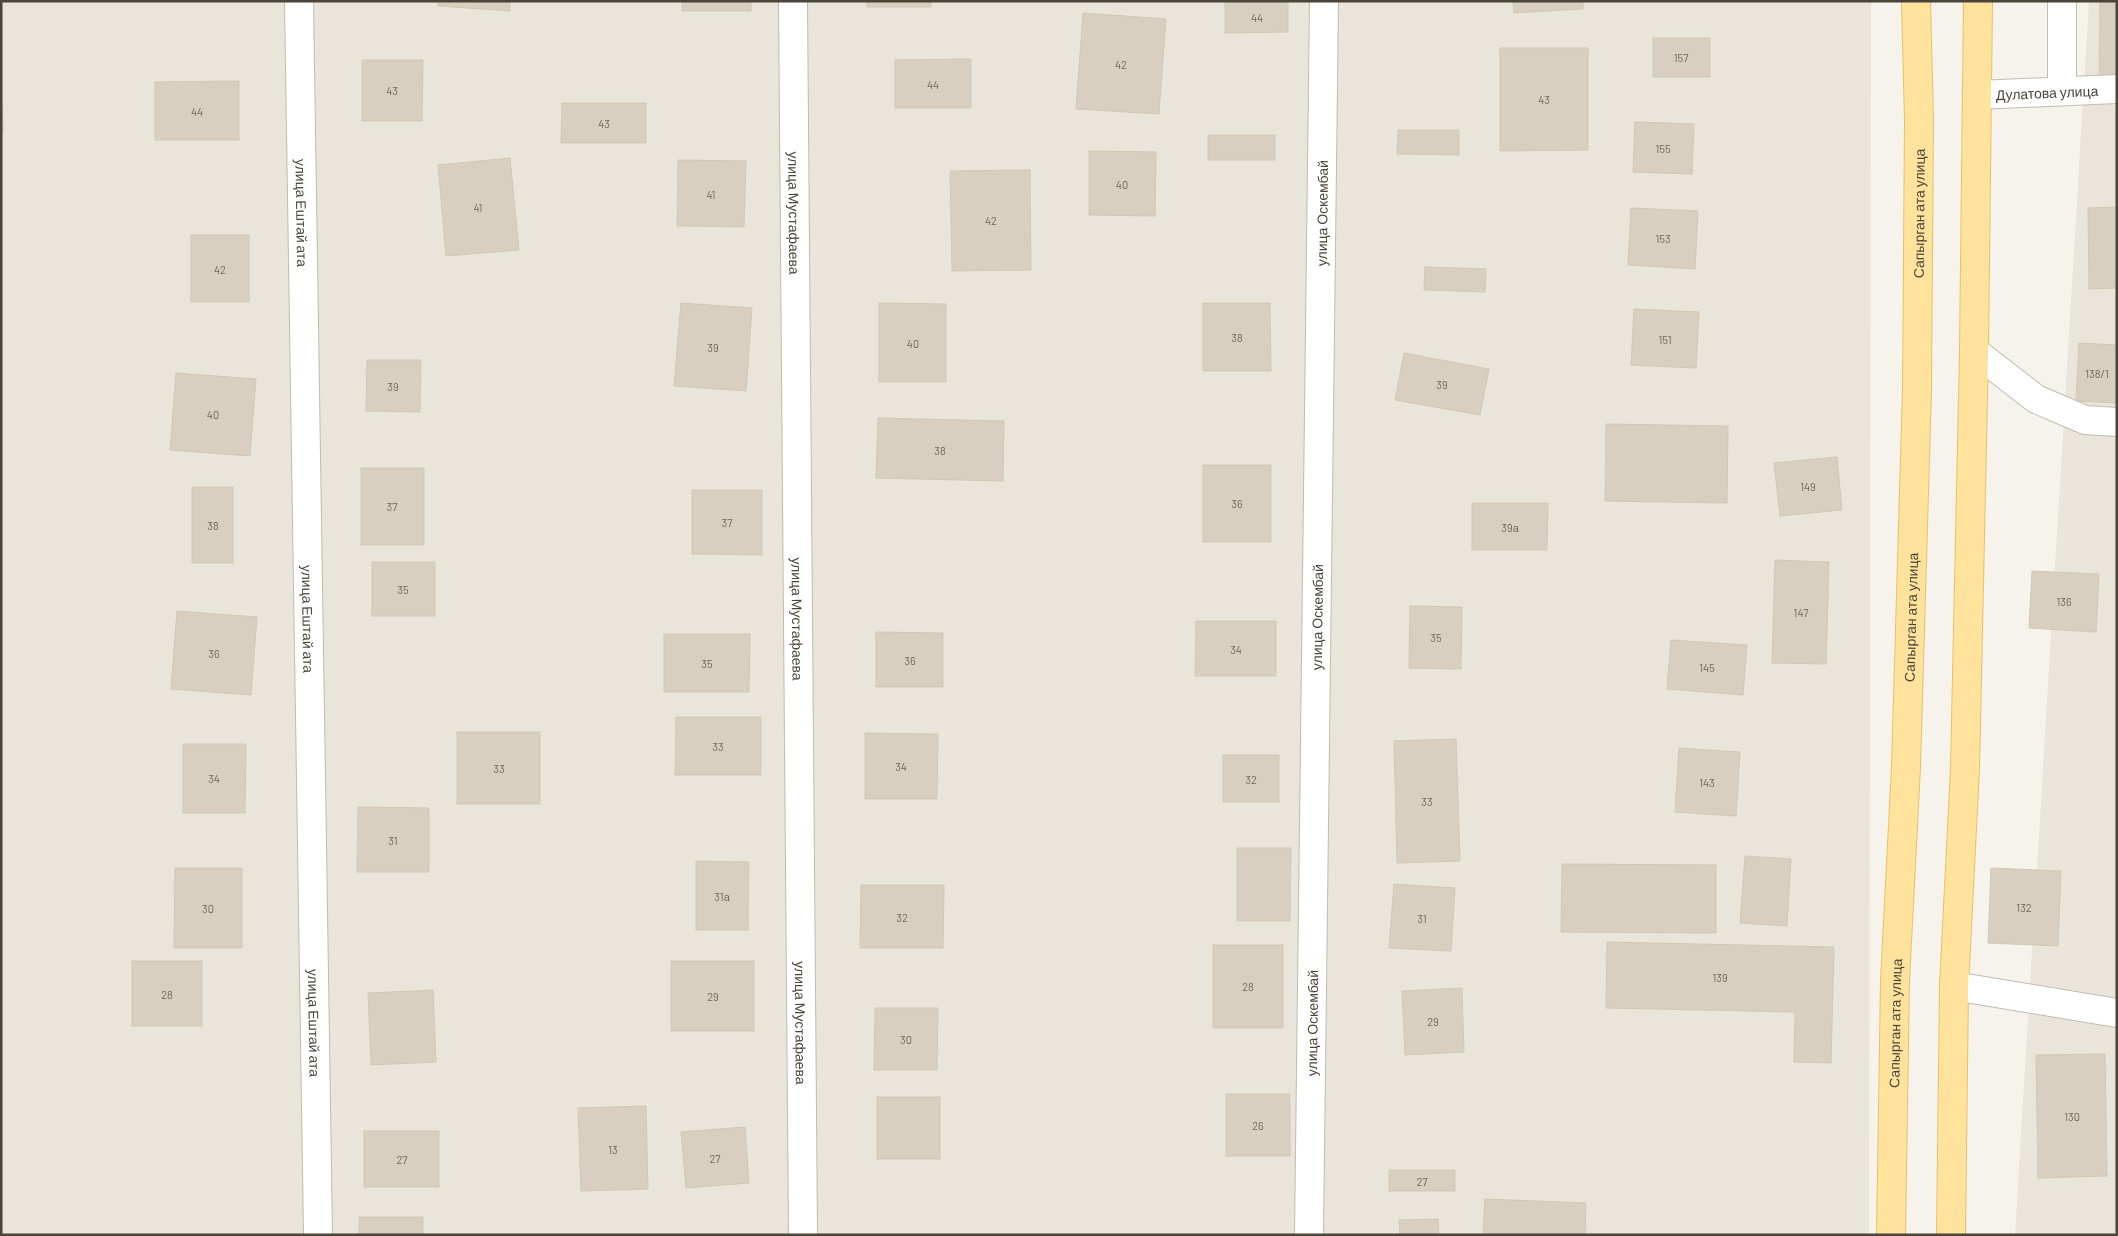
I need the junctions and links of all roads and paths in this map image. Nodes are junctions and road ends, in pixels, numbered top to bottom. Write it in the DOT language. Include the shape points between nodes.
graph roads {
  1 [pos="300,1"];
  2 [pos="793,1"];
  3 [pos="1324,1"];
  4 [pos="1916,1"];
  5 [pos="1978,1"];
  6 [pos="2062,1"];
  7 [pos="2117,89"];
  8 [pos="2062,91"];
  9 [pos="1978,96"];
  10 [pos="1974,351"];
  11 [pos="2117,422"];
  12 [pos="1954,986"];
  13 [pos="2117,1013"];
  14 [pos="318,1235"];
  15 [pos="803,1235"];
  16 [pos="1309,1235"];
  17 [pos="1891,1235"];
  18 [pos="1951,1235"];
  1 -- 14 [label="street, улица Ештай ата"];
  2 -- 15 [label="street, улица Мустафаева"];
  3 -- 16 [label="street, улица Оскембай"];
  4 -- 17 [label="main road, Сапырган ата улица" via="1919,120 1917,389 1906,767 1895,981"];
  5 -- 9 [label="main road"];
  6 -- 8 [label="street"];
  7 -- 8 [label="street, Дулатова улица"];
  8 -- 9 [label="street, Дулатова улица"];
  9 -- 10 [label="main road"];
  10 -- 11 [label="street" via="2036,398 2085,420"];
  10 -- 12 [label="main road" via="1965,769"];
  12 -- 13 [label="street"];
  12 -- 18 [label="main road"];
}
